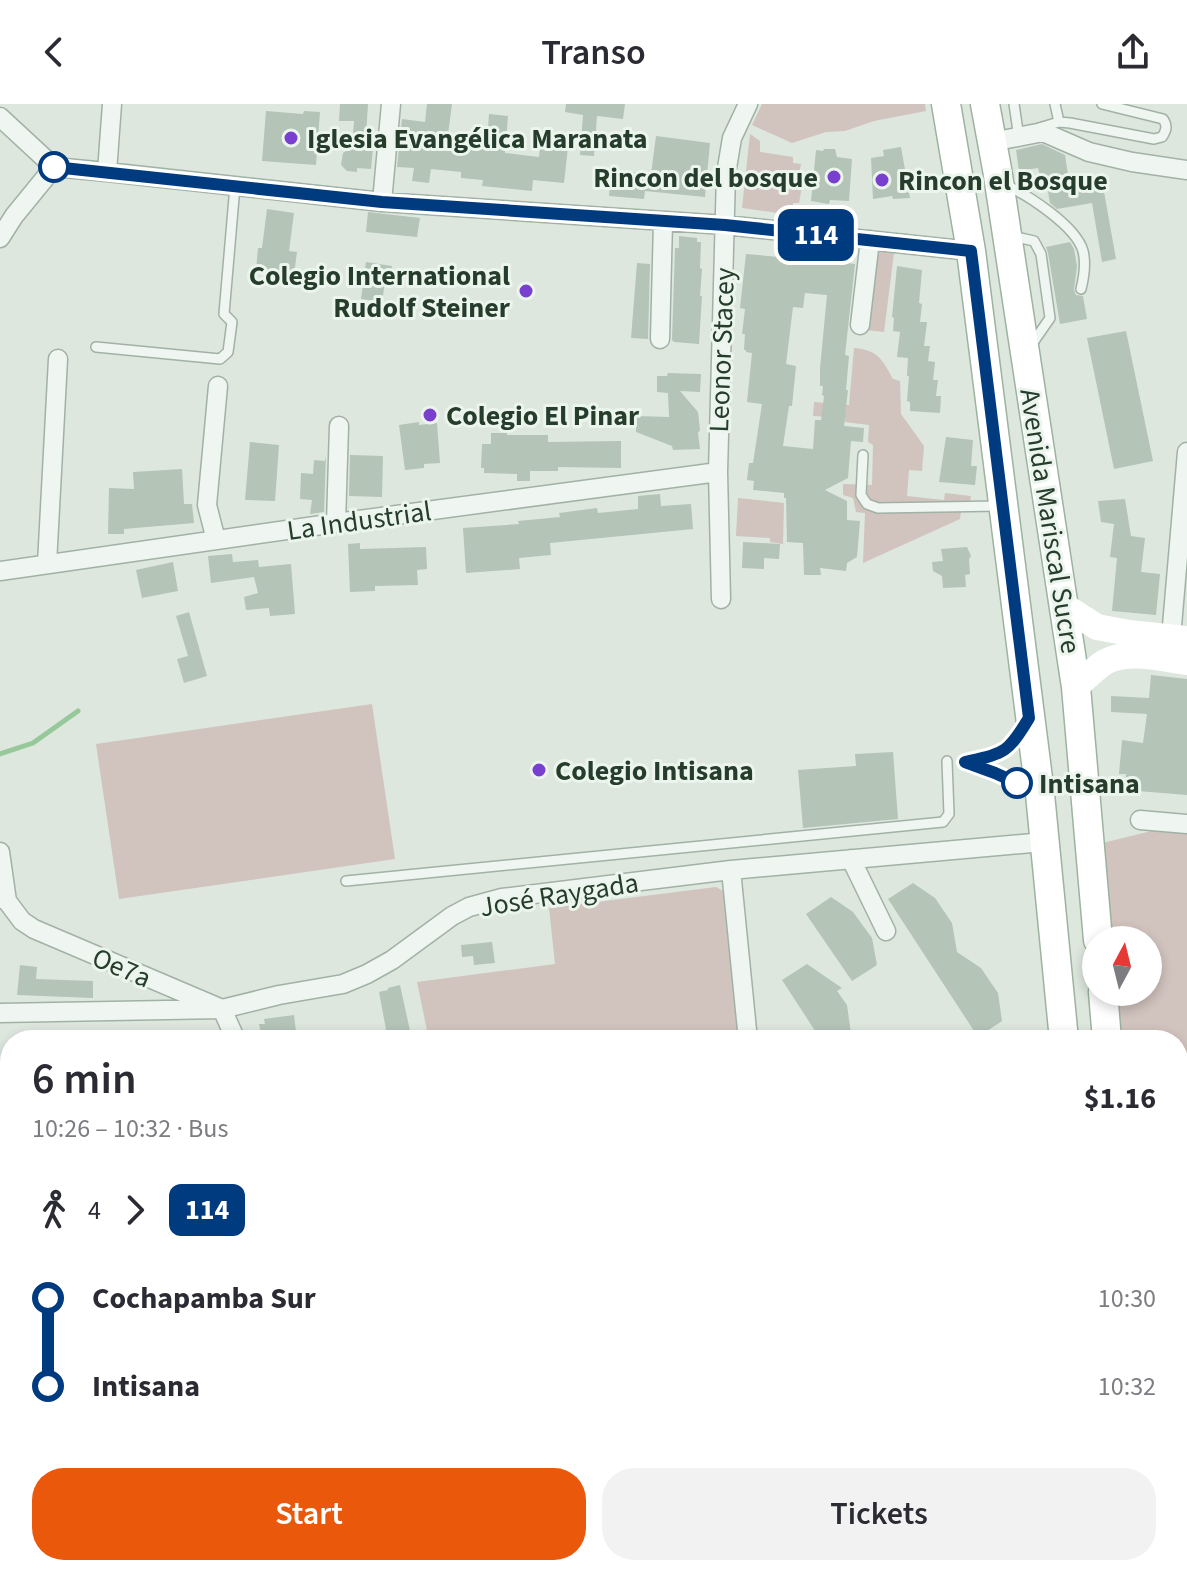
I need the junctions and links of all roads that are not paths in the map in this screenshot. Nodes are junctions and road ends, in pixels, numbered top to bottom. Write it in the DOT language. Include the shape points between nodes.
graph roads {
  1 [pos="112,104"];
  2 [pos="391,104"];
  3 [pos="748,104"];
  4 [pos="946,104"];
  5 [pos="985,104"];
  6 [pos="1014,104"];
  7 [pos="1055,104"];
  8 [pos="1102,104"];
  9 [pos="0,117"];
  10 [pos="1059,122"];
  11 [pos="1005,135"];
  12 [pos="54,167"];
  13 [pos="1187,170"];
  14 [pos="107,172"];
  15 [pos="999,182"];
  16 [pos="235,186"];
  17 [pos="382,202"];
  18 [pos="663,222"];
  19 [pos="725,225"];
  20 [pos="1007,237"];
  21 [pos="0,238"];
  22 [pos="870,240"];
  23 [pos="971,251"];
  24 [pos="1081,289"];
  25 [pos="860,325"];
  26 [pos="660,339"];
  27 [pos="96,347"];
  28 [pos="1025,353"];
  29 [pos="58,359"];
  30 [pos="218,386"];
  31 [pos="339,426"];
  32 [pos="1187,452"];
  33 [pos="863,455"];
  34 [pos="718,472"];
  35 [pos="1003,506"];
  36 [pos="336,523"];
  37 [pos="216,540"];
  38 [pos="47,564"];
  39 [pos="0,571"];
  40 [pos="721,599"];
  41 [pos="1064,606"];
  42 [pos="1179,649"];
  43 [pos="1076,687"];
  44 [pos="1029,718"];
  45 [pos="947,761"];
  46 [pos="1040,794"];
  47 [pos="1140,820"];
  48 [pos="1187,824"];
  49 [pos="1044,842"];
  50 [pos="0,852"];
  51 [pos="851,859"];
  52 [pos="731,870"];
  53 [pos="346,881"];
  54 [pos="4,900"];
  55 [pos="1097,926"];
  56 [pos="886,931"];
  57 [pos="1104,1006"];
  58 [pos="222,1009"];
  59 [pos="0,1013"];
  60 [pos="231,1030"];
  61 [pos="747,1030"];
  62 [pos="1063,1030"];
  63 [pos="1106,1030"];
  1 -- 14 [label="street"];
  2 -- 17 [label="street"];
  3 -- 19 [label="street, Leonor Stacey" via="732,138"];
  4 -- 23 [label="main road, Avenida Mariscal Sucre"];
  5 -- 11 [label="main road, Avenida Mariscal Sucre"];
  6 -- 11 [label="lane"];
  7 -- 10 [label="lane"];
  8 -- 10 [label="lane" via="1163,119 1166,130 1154,139"];
  9 -- 12 [label="street"];
  10 -- 11 [label="lane"];
  11 -- 13 [label="street" via="1043,132 1089,152"];
  11 -- 15 [label="main road, Avenida Mariscal Sucre"];
  12 -- 14 [label="street"];
  12 -- 21 [label="street"];
  14 -- 16 [label="street"];
  15 -- 20 [label="main road, Avenida Mariscal Sucre"];
  15 -- 24 [label="lane" via="1035,200 1075,235 1083,252"];
  16 -- 17 [label="street"];
  16 -- 27 [label="lane" via="224,314 232,322 228,352 220,359"];
  17 -- 18 [label="street"];
  18 -- 19 [label="street"];
  18 -- 26 [label="street"];
  19 -- 22 [label="street"];
  19 -- 34 [label="street, Leonor Stacey"];
  20 -- 28 [label="main road, Avenida Mariscal Sucre"];
  20 -- 28 [label="lane" via="1034,241 1038,247 1053,315"];
  22 -- 23 [label="street"];
  22 -- 25 [label="street"];
  23 -- 35 [label="main road, Avenida Mariscal Sucre"];
  28 -- 41 [label="main road, Avenida Mariscal Sucre"];
  29 -- 38 [label="street"];
  30 -- 37 [label="street" via="207,505"];
  31 -- 36 [label="street"];
  32 -- 42 [label="street"];
  33 -- 35 [label="lane" via="861,495 867,504"];
  34 -- 36 [label="street, La Industrial"];
  34 -- 40 [label="street, Leonor Stacey"];
  35 -- 44 [label="main road, Avenida Mariscal Sucre"];
  36 -- 37 [label="street, La Industrial"];
  37 -- 38 [label="street, La Industrial"];
  38 -- 39 [label="street, La Industrial"];
  41 -- 42 [label="street" via="1097,627"];
  41 -- 43 [label="main road, Avenida Mariscal Sucre"];
  42 -- 43 [label="street" via="1105,662"];
  43 -- 55 [label="main road, Avenida Mariscal Sucre"];
  44 -- 46 [label="main road, Avenida Mariscal Sucre"];
  44 -- 46 [label="lane" via="1002,753 965,762"];
  45 -- 53 [label="lane" via="949,814 943,822"];
  46 -- 49 [label="main road, Avenida Mariscal Sucre"];
  47 -- 48 [label="street"];
  49 -- 51 [label="street, José Raygada"];
  49 -- 62 [label="main road, Avenida Mariscal Sucre"];
  50 -- 54 [label="street"];
  51 -- 52 [label="street, José Raygada"];
  51 -- 56 [label="street"];
  52 -- 58 [label="street, José Raygada" via="502,898 469,907 392,960 343,984"];
  52 -- 61 [label="street"];
  54 -- 58 [label="street, Oe7a" via="34,929"];
  57 -- 63 [label="main road"];
  58 -- 59 [label="street, José Raygada"];
  58 -- 60 [label="street"];
}
